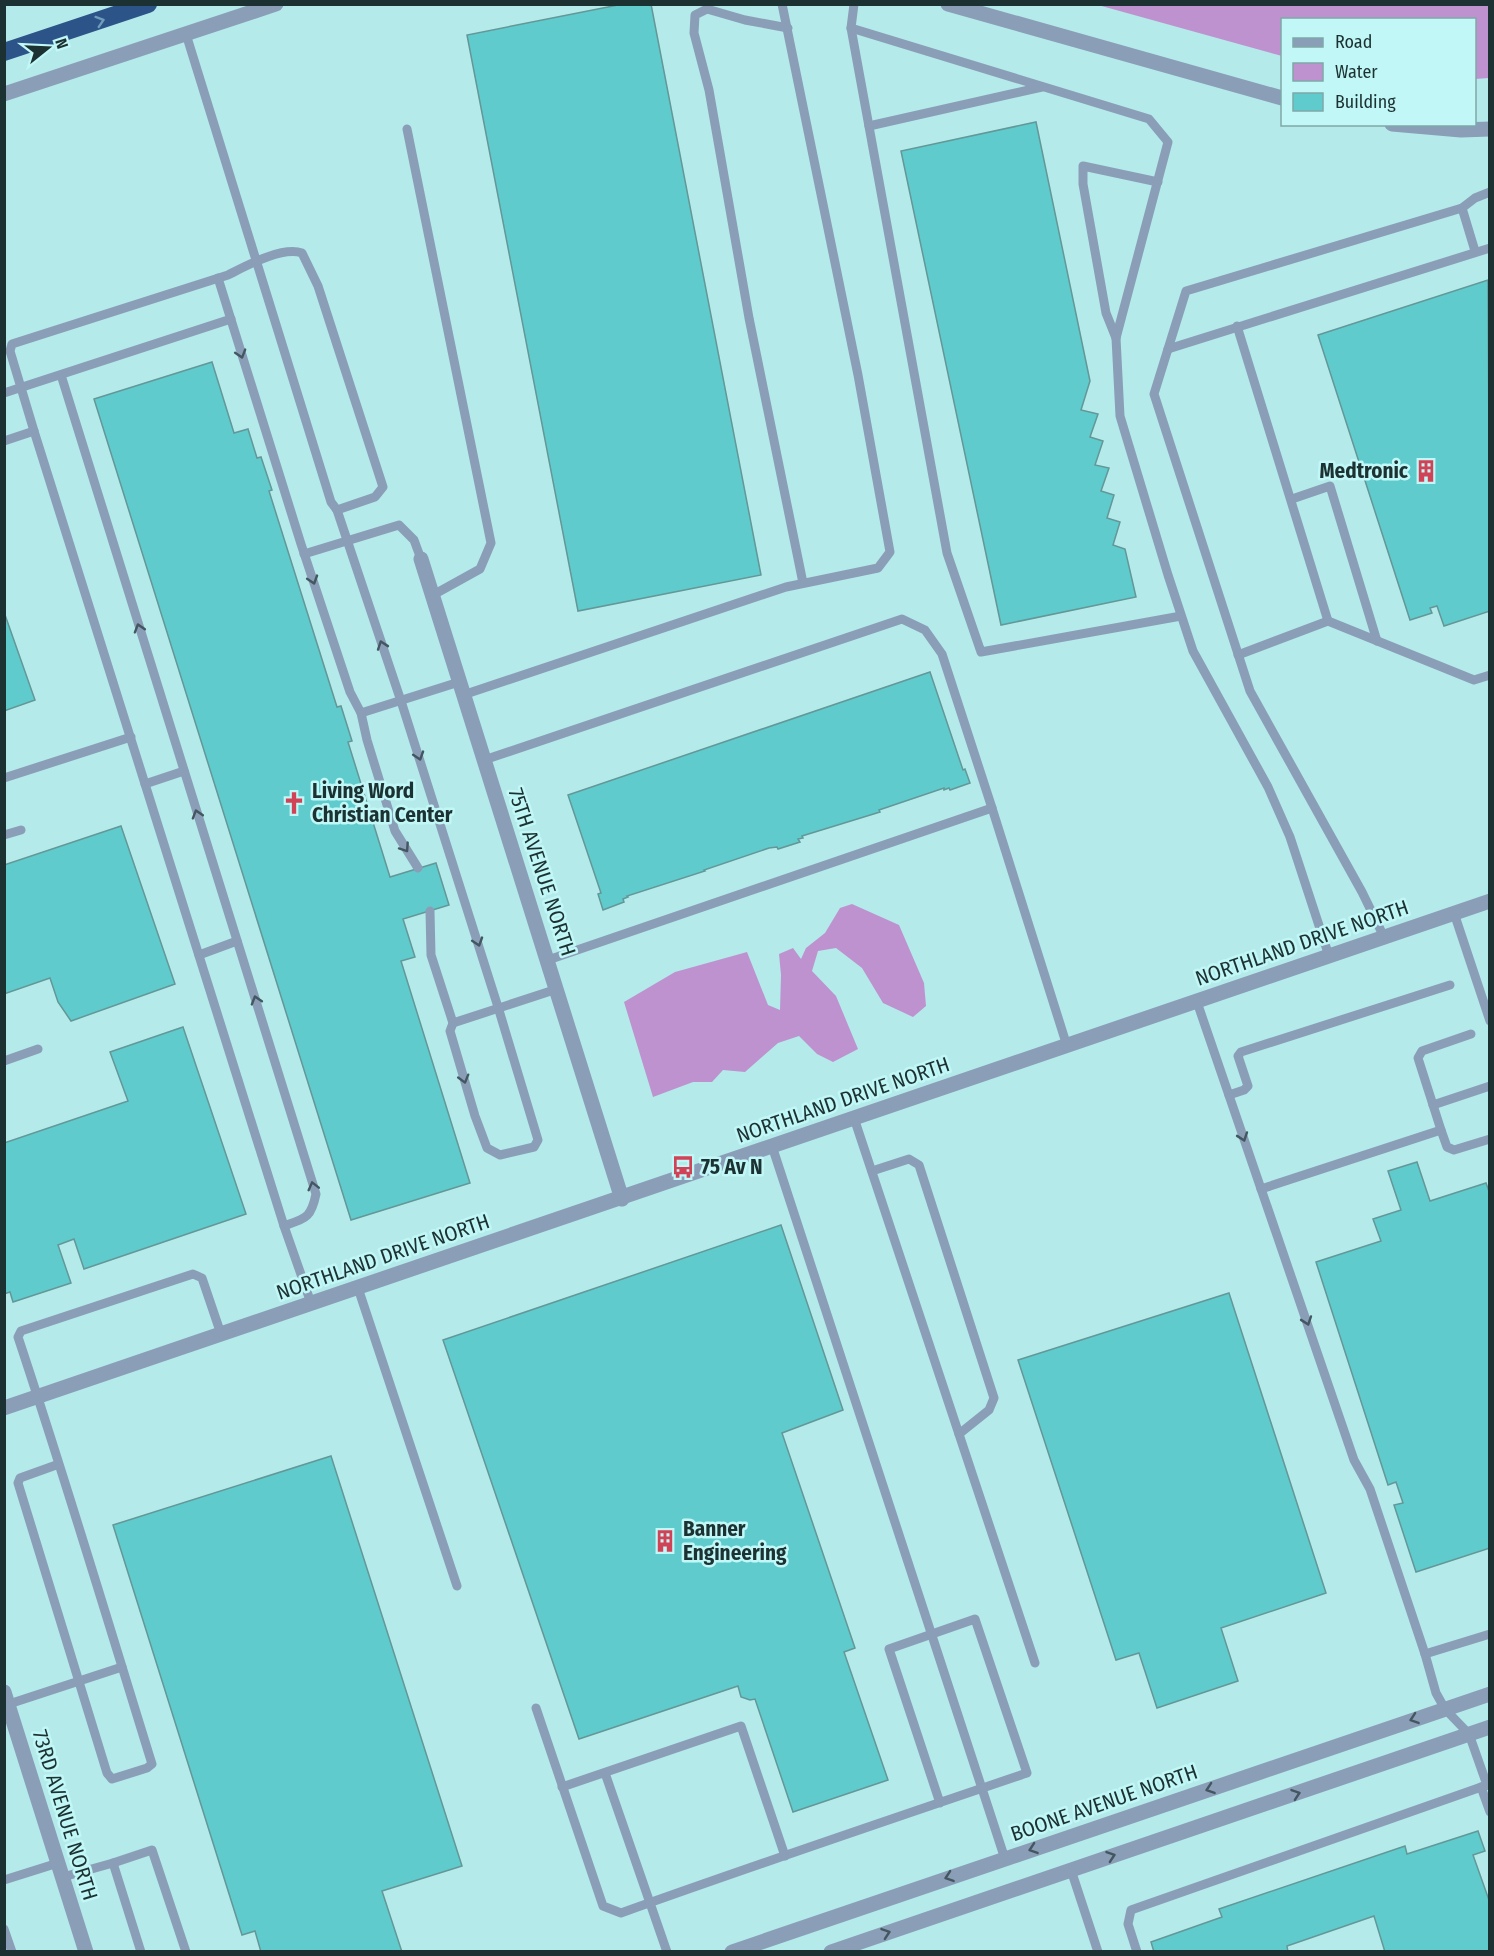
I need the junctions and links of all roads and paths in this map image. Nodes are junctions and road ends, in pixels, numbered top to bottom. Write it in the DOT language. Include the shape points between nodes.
graph roads {
  1 [pos="148,4"];
  2 [pos="276,4"];
  3 [pos="782,4"];
  4 [pos="854,4"];
  5 [pos="948,4"];
  6 [pos="788,28"];
  7 [pos="851,28"];
  8 [pos="186,34"];
  9 [pos="4,52"];
  10 [pos="1043,87"];
  11 [pos="4,94"];
  12 [pos="1281,98"];
  13 [pos="869,126"];
  14 [pos="1415,126"];
  15 [pos="407,129"];
  16 [pos="1490,129"];
  17 [pos="1158,182"];
  18 [pos="1490,192"];
  19 [pos="1461,208"];
  20 [pos="1490,248"];
  21 [pos="1475,251"];
  22 [pos="258,260"];
  23 [pos="218,278"];
  24 [pos="231,319"];
  25 [pos="1237,326"];
  26 [pos="1116,338"];
  27 [pos="1168,349"];
  28 [pos="61,375"];
  29 [pos="21,388"];
  30 [pos="4,393"];
  31 [pos="34,431"];
  32 [pos="4,441"];
  33 [pos="1292,499"];
  34 [pos="337,510"];
  35 [pos="346,541"];
  36 [pos="304,554"];
  37 [pos="421,559"];
  38 [pos="803,583"];
  39 [pos="433,596"];
  40 [pos="1181,616"];
  41 [pos="1328,621"];
  42 [pos="1377,641"];
  43 [pos="1238,655"];
  44 [pos="1490,675"];
  45 [pos="461,689"];
  46 [pos="401,701"];
  47 [pos="361,713"];
  48 [pos="130,737"];
  49 [pos="484,760"];
  50 [pos="184,771"];
  51 [pos="4,778"];
  52 [pos="145,784"];
  53 [pos="992,808"];
  54 [pos="21,830"];
  55 [pos="4,835"];
  56 [pos="418,868"];
  57 [pos="1490,901"];
  58 [pos="430,911"];
  59 [pos="1454,914"];
  60 [pos="1384,937"];
  61 [pos="237,941"];
  62 [pos="199,954"];
  63 [pos="1329,956"];
  64 [pos="548,960"];
  65 [pos="1450,985"];
  66 [pos="557,989"];
  67 [pos="1197,1002"];
  68 [pos="498,1006"];
  69 [pos="1490,1022"];
  70 [pos="453,1023"];
  71 [pos="1471,1034"];
  72 [pos="1067,1046"];
  73 [pos="38,1049"];
  74 [pos="4,1061"];
  75 [pos="1490,1086"];
  76 [pos="1229,1095"];
  77 [pos="1433,1105"];
  78 [pos="854,1118"];
  79 [pos="1441,1130"];
  80 [pos="1490,1139"];
  81 [pos="772,1146"];
  82 [pos="872,1171"];
  83 [pos="1261,1189"];
  84 [pos="622,1198"];
  85 [pos="284,1226"];
  86 [pos="358,1288"];
  87 [pos="311,1304"];
  88 [pos="221,1334"];
  89 [pos="38,1396"];
  90 [pos="4,1408"];
  91 [pos="959,1434"];
  92 [pos="59,1464"];
  93 [pos="457,1587"];
  94 [pos="932,1634"];
  95 [pos="1490,1634"];
  96 [pos="1425,1654"];
  97 [pos="1035,1663"];
  98 [pos="122,1667"];
  99 [pos="79,1681"];
  100 [pos="1490,1694"];
  101 [pos="7,1698"];
  102 [pos="536,1708"];
  103 [pos="1444,1709"];
  104 [pos="1490,1727"];
  105 [pos="1470,1734"];
  106 [pos="605,1773"];
  107 [pos="1486,1786"];
  108 [pos="562,1787"];
  109 [pos="981,1789"];
  110 [pos="940,1803"];
  111 [pos="1490,1812"];
  112 [pos="785,1856"];
  113 [pos="1005,1859"];
  114 [pos="113,1863"];
  115 [pos="60,1870"];
  116 [pos="1071,1870"];
  117 [pos="4,1880"];
  118 [pos="650,1903"];
  119 [pos="4,1929"];
  120 [pos="12,1952"];
  121 [pos="86,1952"];
  122 [pos="141,1952"];
  123 [pos="186,1952"];
  124 [pos="667,1952"];
  125 [pos="732,1952"];
  126 [pos="831,1952"];
  127 [pos="1098,1952"];
  128 [pos="1137,1952"];
  9 -- 1 [label="highway, one-way"];
  2 -- 8 [label="street"];
  3 -- 6 [label="lane"];
  4 -- 7 [label="lane"];
  5 -- 12 [label="street"];
  6 -- 38 [label="lane" via="890,552 878,568"];
  6 -- 38 [label="lane" via="706,9 695,15 694,33"];
  7 -- 10 [label="lane"];
  7 -- 13 [label="lane"];
  8 -- 11 [label="street"];
  8 -- 22 [label="lane"];
  10 -- 13 [label="lane"];
  10 -- 17 [label="lane" via="1149,119 1168,142"];
  13 -- 40 [label="lane" via="947,553 981,652"];
  14 -- 16 [label="street"];
  15 -- 39 [label="lane" via="491,543 480,569"];
  17 -- 26 [label="lane"];
  17 -- 26 [label="lane" via="1083,166 1106,313"];
  18 -- 19 [label="lane"];
  19 -- 21 [label="lane"];
  19 -- 27 [label="lane" via="1186,291"];
  20 -- 21 [label="lane"];
  21 -- 25 [label="lane"];
  22 -- 23 [label="lane"];
  22 -- 34 [label="lane" via="331,502"];
  22 -- 34 [label="lane" via="295,250 302,253 318,286 382,487 375,496"];
  23 -- 24 [label="lane"];
  23 -- 29 [label="lane" via="12,344 9,351"];
  24 -- 28 [label="lane"];
  24 -- 36 [label="lane, one-way"];
  25 -- 27 [label="lane"];
  25 -- 33 [label="lane"];
  26 -- 40 [label="lane" via="1120,416"];
  27 -- 43 [label="lane" via="1154,394"];
  28 -- 29 [label="lane"];
  50 -- 28 [label="lane, one-way"];
  29 -- 30 [label="lane"];
  29 -- 31 [label="lane"];
  31 -- 32 [label="lane"];
  31 -- 48 [label="lane"];
  33 -- 41 [label="lane"];
  33 -- 42 [label="lane" via="1330,486"];
  34 -- 35 [label="lane"];
  35 -- 36 [label="lane"];
  35 -- 37 [label="lane" via="399,525 414,540"];
  46 -- 35 [label="lane, one-way"];
  36 -- 47 [label="lane, one-way" via="350,692"];
  37 -- 39 [label="street, 75TH AVENUE NORTH"];
  38 -- 45 [label="lane"];
  39 -- 45 [label="street, 75TH AVENUE NORTH"];
  40 -- 63 [label="lane" via="1193,651 1268,787 1290,837"];
  41 -- 42 [label="lane"];
  41 -- 43 [label="lane"];
  42 -- 44 [label="lane" via="1474,680"];
  43 -- 60 [label="lane" via="1250,691"];
  45 -- 46 [label="lane"];
  45 -- 49 [label="street, 75TH AVENUE NORTH"];
  46 -- 47 [label="lane"];
  46 -- 68 [label="lane, one-way"];
  47 -- 56 [label="lane, one-way" via="395,831"];
  48 -- 51 [label="lane"];
  48 -- 52 [label="lane"];
  49 -- 53 [label="lane" via="902,620 925,630 942,654"];
  49 -- 64 [label="street, 75TH AVENUE NORTH"];
  50 -- 52 [label="lane"];
  61 -- 50 [label="lane, one-way"];
  52 -- 62 [label="lane"];
  53 -- 64 [label="lane"];
  53 -- 72 [label="lane"];
  54 -- 55 [label="lane"];
  57 -- 59 [label="street, NORTHLAND DRIVE NORTH"];
  58 -- 70 [label="lane" via="431,955"];
  59 -- 60 [label="street, NORTHLAND DRIVE NORTH"];
  59 -- 69 [label="lane"];
  60 -- 63 [label="street, NORTHLAND DRIVE NORTH"];
  61 -- 62 [label="lane"];
  85 -- 61 [label="lane, one-way" via="305,1218 313,1209 316,1194"];
  62 -- 85 [label="lane"];
  63 -- 67 [label="street, NORTHLAND DRIVE NORTH"];
  64 -- 66 [label="street, 75TH AVENUE NORTH"];
  65 -- 76 [label="lane" via="1241,1052 1238,1056 1248,1086"];
  66 -- 68 [label="lane"];
  66 -- 84 [label="street, 75TH AVENUE NORTH"];
  67 -- 72 [label="street, NORTHLAND DRIVE NORTH"];
  67 -- 76 [label="lane"];
  68 -- 70 [label="lane"];
  70 -- 68 [label="lane, one-way" via="450,1031 487,1148 500,1155 534,1147 538,1140"];
  71 -- 77 [label="lane" via="1422,1051 1418,1058"];
  72 -- 78 [label="street, NORTHLAND DRIVE NORTH"];
  73 -- 74 [label="lane"];
  75 -- 77 [label="lane"];
  76 -- 83 [label="lane, one-way"];
  77 -- 79 [label="lane"];
  78 -- 81 [label="street, NORTHLAND DRIVE NORTH"];
  78 -- 82 [label="lane"];
  79 -- 80 [label="lane" via="1447,1147 1454,1150"];
  79 -- 83 [label="lane"];
  81 -- 84 [label="street, NORTHLAND DRIVE NORTH"];
  81 -- 94 [label="lane"];
  82 -- 91 [label="lane"];
  82 -- 91 [label="lane" via="909,1159 919,1165 994,1398 989,1410"];
  83 -- 96 [label="lane, one-way" via="1354,1460 1370,1489"];
  84 -- 86 [label="street, NORTHLAND DRIVE NORTH"];
  85 -- 87 [label="lane"];
  86 -- 87 [label="street, NORTHLAND DRIVE NORTH"];
  86 -- 93 [label="lane"];
  87 -- 88 [label="street, NORTHLAND DRIVE NORTH"];
  88 -- 89 [label="street, NORTHLAND DRIVE NORTH"];
  88 -- 89 [label="lane" via="202,1278 193,1274 21,1331 18,1337"];
  89 -- 90 [label="street, NORTHLAND DRIVE NORTH"];
  89 -- 92 [label="lane"];
  91 -- 97 [label="lane"];
  92 -- 98 [label="lane"];
  92 -- 99 [label="lane" via="18,1482"];
  94 -- 109 [label="lane"];
  94 -- 109 [label="lane" via="975,1619 1027,1773"];
  94 -- 110 [label="lane" via="889,1649"];
  95 -- 96 [label="lane"];
  96 -- 103 [label="lane"];
  98 -- 99 [label="lane"];
  98 -- 99 [label="lane" via="152,1764 147,1768 112,1779 107,1773"];
  99 -- 101 [label="lane"];
  100 -- 103 [label="street, BOONE AVENUE NORTH"];
  101 -- 115 [label="street, 73RD AVENUE NORTH"];
  102 -- 108 [label="lane"];
  103 -- 105 [label="lane"];
  103 -- 113 [label="street, BOONE AVENUE NORTH, one-way"];
  104 -- 105 [label="street"];
  105 -- 107 [label="lane"];
  116 -- 105 [label="street, one-way"];
  106 -- 108 [label="lane"];
  106 -- 112 [label="lane" via="741,1726"];
  106 -- 118 [label="lane"];
  107 -- 111 [label="lane"];
  107 -- 128 [label="lane" via="1131,1910 1128,1924"];
  108 -- 118 [label="lane" via="603,1906 621,1913"];
  109 -- 110 [label="lane"];
  109 -- 113 [label="lane"];
  110 -- 112 [label="lane"];
  112 -- 118 [label="lane"];
  113 -- 125 [label="street, BOONE AVENUE NORTH, one-way"];
  114 -- 115 [label="lane"];
  114 -- 122 [label="lane"];
  114 -- 123 [label="lane" via="152,1850"];
  115 -- 117 [label="lane"];
  115 -- 121 [label="street, 73RD AVENUE NORTH"];
  126 -- 116 [label="street, one-way"];
  116 -- 127 [label="lane"];
  118 -- 124 [label="lane"];
  119 -- 120 [label="lane"];
}
